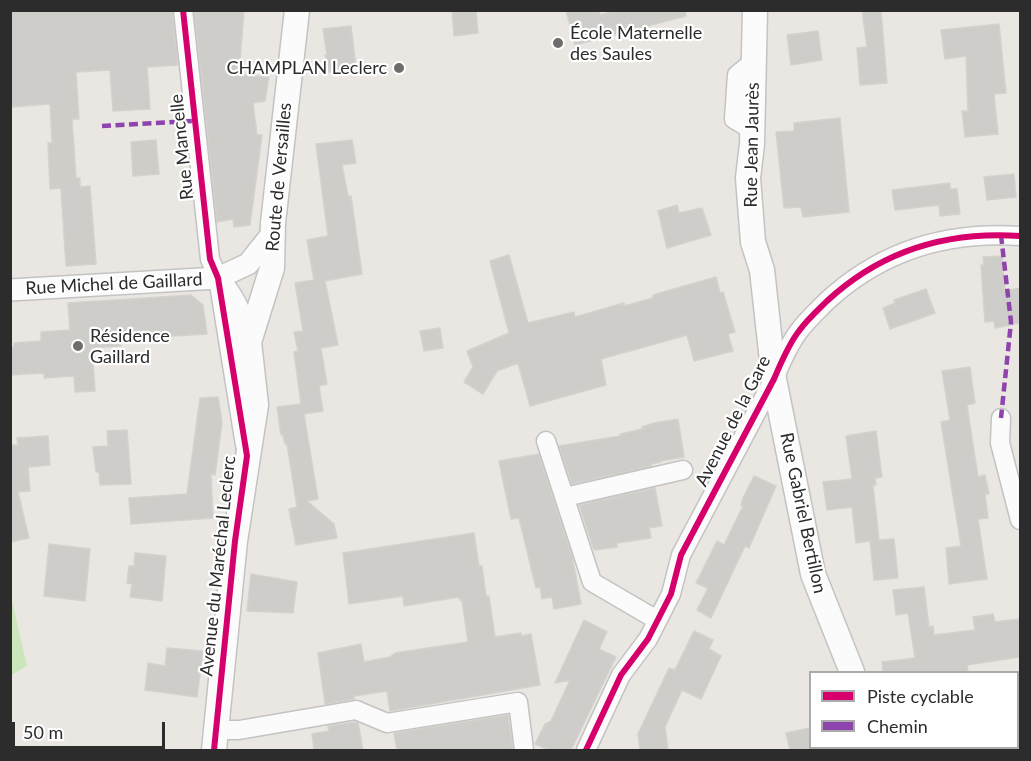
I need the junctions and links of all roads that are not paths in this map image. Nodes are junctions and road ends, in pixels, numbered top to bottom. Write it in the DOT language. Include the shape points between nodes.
graph roads {
  1 [pos="183,10"];
  2 [pos="297,10"];
  3 [pos="755,10"];
  4 [pos="272,234"];
  5 [pos="1020,236"];
  6 [pos="218,278"];
  7 [pos="10,290"];
  8 [pos="249,342"];
  9 [pos="770,349"];
  10 [pos="774,379"];
  11 [pos="1001,418"];
  12 [pos="546,441"];
  13 [pos="247,456"];
  14 [pos="683,471"];
  15 [pos="565,498"];
  16 [pos="1020,520"];
  17 [pos="657,620"];
  18 [pos="852,671"];
  19 [pos="215,740"];
  20 [pos="524,750"];
  21 [pos="586,750"];
  1 -- 6 [label="street, Rue Mancelle" via="210,260"];
  2 -- 4 [label="main road, Route de Versailles"];
  3 -- 9 [label="main road, Rue Jean Jaurès" via="748,178 753,242 762,270"];
  4 -- 6 [label="street, Rue Michel de Gaillard" via="248,264"];
  4 -- 8 [label="main road, Route de Versailles" via="272,268"];
  5 -- 10 [label="street, Avenue de la Gare" via="971,237 929,244 900,252 872,267 810,317 785,353"];
  6 -- 7 [label="street, Rue Michel de Gaillard"];
  6 -- 8 [label="street, Route de Versailles" via="240,310"];
  6 -- 13 [label="street, Avenue du Maréchal Leclerc"];
  8 -- 13 [label="main road, Route de Versailles" via="256,405"];
  9 -- 10 [label="main road, Rue Gabriel Bertillon"];
  10 -- 17 [label="street, Avenue de la Gare" via="681,555 671,594"];
  10 -- 18 [label="main road, Rue Gabriel Bertillon" via="813,574"];
  11 -- 16 [label="street" via="1000,443"];
  12 -- 15 [label="street"];
  13 -- 19 [label="main road, Avenue du Maréchal Leclerc"];
  14 -- 15 [label="street"];
  15 -- 17 [label="street" via="592,582"];
  17 -- 21 [label="street, Avenue de la Gare" via="621,675"];
  19 -- 20 [label="street" via="239,730 356,710 387,723 518,702"];
}
